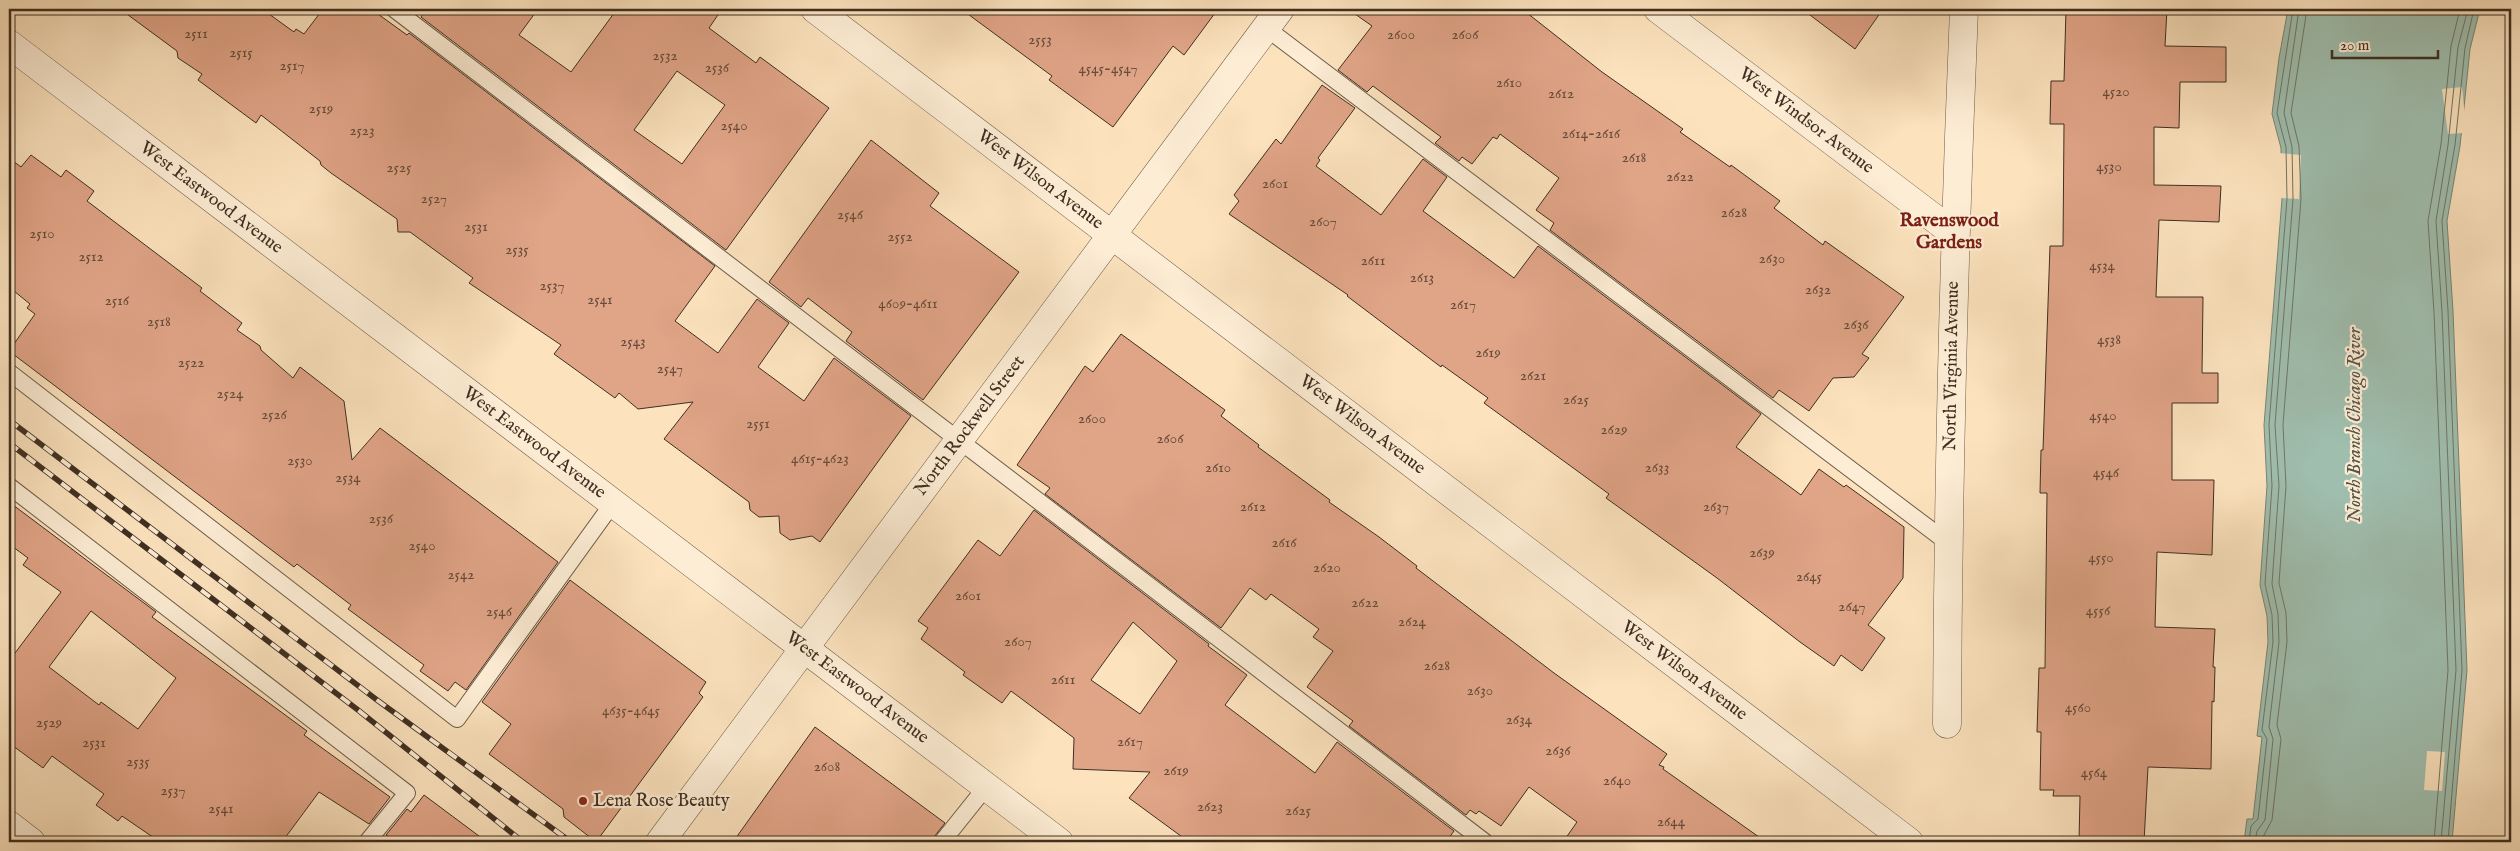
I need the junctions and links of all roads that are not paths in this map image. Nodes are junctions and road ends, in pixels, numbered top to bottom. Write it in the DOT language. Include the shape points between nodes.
graph roads {
  1 [pos="394,9"];
  2 [pos="815,9"];
  3 [pos="1658,9"];
  4 [pos="1964,9"];
  5 [pos="1272,15"];
  6 [pos="9,44"];
  7 [pos="1955,234"];
  8 [pos="1112,235"];
  9 [pos="9,372"];
  10 [pos="958,441"];
  11 [pos="9,486"];
  12 [pos="613,503"];
  13 [pos="1948,542"];
  14 [pos="804,648"];
  15 [pos="1947,724"];
  16 [pos="986,786"];
  17 [pos="9,825"];
  18 [pos="31,842"];
  19 [pos="367,842"];
  20 [pos="660,842"];
  21 [pos="942,842"];
  22 [pos="1059,842"];
  23 [pos="1485,842"];
  24 [pos="1909,842"];
  1 -- 10 [label="lane"];
  2 -- 8 [label="street, West Wilson Avenue"];
  3 -- 7 [label="street, West Windsor Avenue"];
  4 -- 7 [label="street, North Virginia Avenue"];
  5 -- 8 [label="street, North Rockwell Street"];
  5 -- 13 [label="lane"];
  6 -- 12 [label="street, West Eastwood Avenue"];
  7 -- 13 [label="street, North Virginia Avenue"];
  8 -- 10 [label="street, North Rockwell Street"];
  8 -- 24 [label="street, West Wilson Avenue"];
  9 -- 12 [label="lane" via="457,719"];
  10 -- 14 [label="street, North Rockwell Street"];
  10 -- 23 [label="lane"];
  11 -- 19 [label="lane" via="407,793"];
  12 -- 14 [label="street, West Eastwood Avenue"];
  13 -- 15 [label="street, North Virginia Avenue"];
  14 -- 16 [label="street, West Eastwood Avenue"];
  14 -- 20 [label="street, North Rockwell Street"];
  16 -- 21 [label="lane"];
  16 -- 22 [label="street, West Eastwood Avenue"];
  17 -- 18 [label="street"];
}
